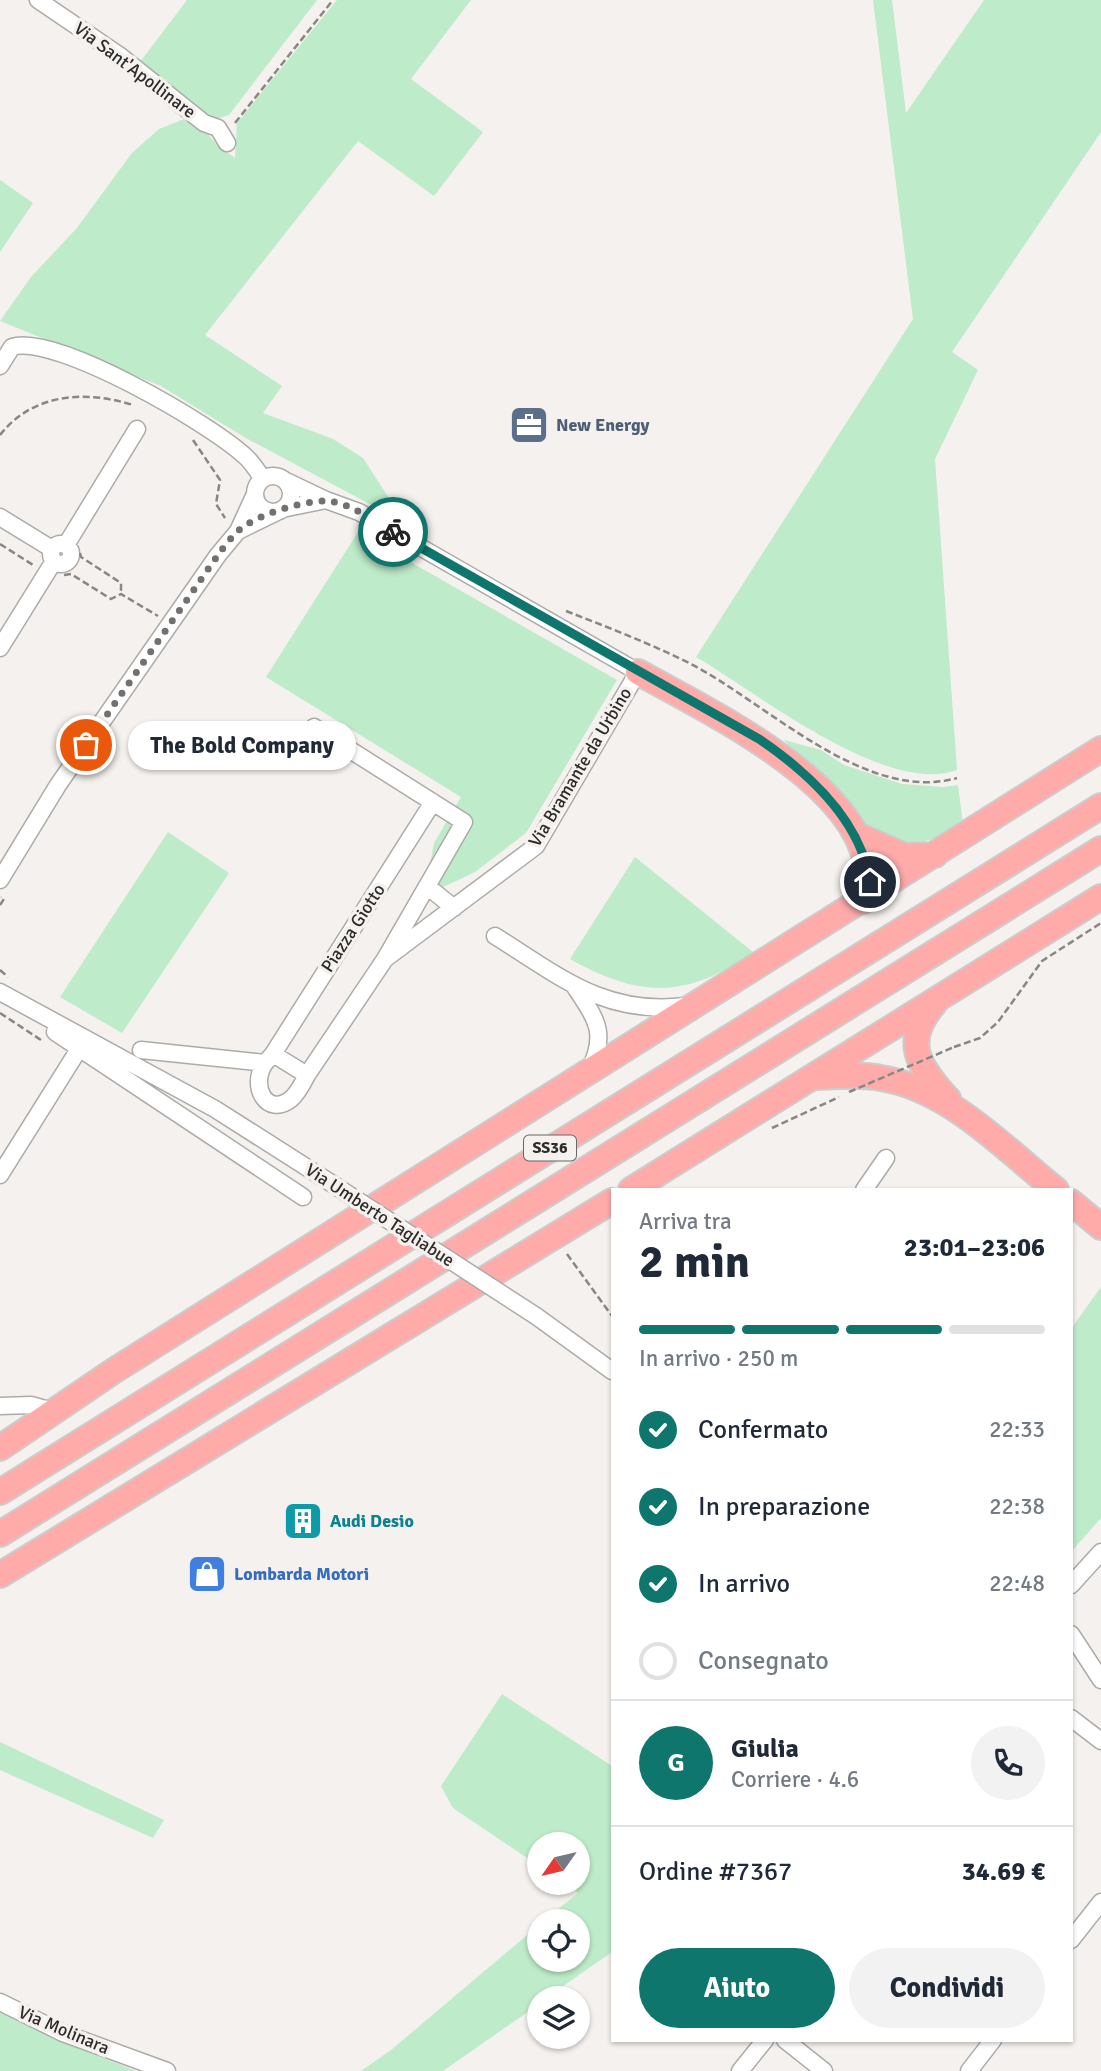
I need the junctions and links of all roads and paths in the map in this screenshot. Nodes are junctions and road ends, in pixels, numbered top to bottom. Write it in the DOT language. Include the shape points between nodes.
graph roads {
  1 [pos="38,0"];
  2 [pos="333,0"];
  3 [pos="218,128"];
  4 [pos="227,143"];
  5 [pos="0,366"];
  6 [pos="137,429"];
  7 [pos="285,480"];
  8 [pos="259,486"];
  9 [pos="326,500"];
  10 [pos="280,510"];
  11 [pos="0,517"];
  12 [pos="238,531"];
  13 [pos="0,544"];
  14 [pos="54,557"];
  15 [pos="562,609"];
  16 [pos="170,624"];
  17 [pos="0,648"];
  18 [pos="638,672"];
  19 [pos="314,727"];
  20 [pos="1101,749"];
  21 [pos="957,778"];
  22 [pos="433,802"];
  23 [pos="1101,806"];
  24 [pos="857,835"];
  25 [pos="1101,849"];
  26 [pos="935,855"];
  27 [pos="0,880"];
  28 [pos="428,886"];
  29 [pos="0,897"];
  30 [pos="1101,897"];
  31 [pos="863,901"];
  32 [pos="0,905"];
  33 [pos="454,908"];
  34 [pos="1101,923"];
  35 [pos="495,936"];
  36 [pos="385,959"];
  37 [pos="0,970"];
  38 [pos="573,985"];
  39 [pos="3,987"];
  40 [pos="940,998"];
  41 [pos="698,1004"];
  42 [pos="79,1049"];
  43 [pos="141,1050"];
  44 [pos="269,1058"];
  45 [pos="143,1068"];
  46 [pos="307,1075"];
  47 [pos="587,1076"];
  48 [pos="816,1077"];
  49 [pos="134,1085"];
  50 [pos="965,1117"];
  51 [pos="771,1129"];
  52 [pos="886,1158"];
  53 [pos="0,1175"];
  54 [pos="634,1188"];
  55 [pos="865,1188"];
  56 [pos="1054,1188"];
  57 [pos="303,1197"];
  58 [pos="611,1202"];
  59 [pos="1073,1204"];
  60 [pos="1101,1227"];
  61 [pos="567,1254"];
  62 [pos="611,1315"];
  63 [pos="611,1369"];
  64 [pos="0,1406"];
  65 [pos="57,1412"];
  66 [pos="0,1448"];
  67 [pos="0,1492"];
  68 [pos="0,1534"];
  69 [pos="1101,1552"];
  70 [pos="0,1574"];
  71 [pos="1073,1584"];
  72 [pos="1073,1637"];
  73 [pos="1101,1680"];
  74 [pos="1073,1720"];
  75 [pos="1101,1741"];
  76 [pos="1101,1902"];
  77 [pos="1073,1937"];
  78 [pos="0,2002"];
  79 [pos="763,2042"];
  80 [pos="788,2042"];
  81 [pos="991,2042"];
  82 [pos="167,2071"];
  83 [pos="740,2071"];
  84 [pos="824,2071"];
  85 [pos="969,2071"];
  1 -- 3 [label="street, Via Sant'Apollinare" via="119,55 204,123"];
  2 -- 3 [label="path" via="237,123"];
  3 -- 4 [label="street, Via Sant'Apollinare"];
  5 -- 8 [label="street" via="12,346 24,343 116,377 155,396 246,457"];
  6 -- 14 [label="street"];
  7 -- 8 [label="street" via="274,476"];
  7 -- 9 [label="street"];
  7 -- 10 [label="street" via="291,495"];
  8 -- 10 [label="street" via="260,506"];
  8 -- 12 [label="street"];
  9 -- 10 [label="street"];
  9 -- 18 [label="street" via="359,512"];
  10 -- 12 [label="street"];
  11 -- 14 [label="street"];
  12 -- 16 [label="street"];
  13 -- 14 [label="path"];
  14 -- 16 [label="path" via="53,577 71,574 111,599 121,594"];
  14 -- 17 [label="street"];
  15 -- 21 [label="path" via="691,664 846,761 903,780"];
  16 -- 27 [label="street" via="58,785"];
  18 -- 24 [label="highway" via="789,760"];
  18 -- 33 [label="street, Via Bramante da Urbino" via="536,846"];
  19 -- 22 [label="street, Via Bramante da Urbino"];
  20 -- 26 [label="highway"];
  22 -- 28 [label="street, Via Bramante da Urbino" via="464,822"];
  22 -- 44 [label="street, Piazza Giotto"];
  23 -- 67 [label="highway, SS36"];
  24 -- 26 [label="highway" via="905,856"];
  24 -- 31 [label="highway" via="870,882"];
  25 -- 68 [label="highway, SS36"];
  26 -- 31 [label="highway"];
  28 -- 33 [label="street"];
  28 -- 36 [label="street, Via Bramante da Urbino"];
  29 -- 32 [label="path" via="4,899"];
  30 -- 40 [label="highway"];
  31 -- 41 [label="highway"];
  33 -- 36 [label="street, Via Bramante da Urbino"];
  34 -- 51 [label="path, bridge" via="1042,961 998,1022 980,1038"];
  35 -- 38 [label="street"];
  36 -- 46 [label="street, Via Bramante da Urbino"];
  37 -- 39 [label="path"];
  38 -- 41 [label="street" via="609,1002 634,1006 662,1009"];
  38 -- 47 [label="street" via="593,1014 601,1036"];
  39 -- 42 [label="street, Via Umberto Tagliabue"];
  39 -- 45 [label="street, Via Umberto Tagliabue"];
  40 -- 48 [label="highway"];
  40 -- 50 [label="highway" via="922,1017 915,1042 922,1069"];
  41 -- 47 [label="highway"];
  42 -- 49 [label="street, Via Umberto Tagliabue"];
  42 -- 53 [label="street"];
  43 -- 44 [label="street"];
  44 -- 46 [label="street"];
  44 -- 46 [label="street" via="257,1077 258,1089 275,1103 295,1096"];
  45 -- 49 [label="street"];
  45 -- 63 [label="street, Via Umberto Tagliabue, bridge" via="317,1174"];
  47 -- 65 [label="highway" via="115,1370"];
  48 -- 50 [label="highway" via="881,1078 914,1087"];
  48 -- 54 [label="highway"];
  49 -- 57 [label="street, Via Umberto Tagliabue"];
  50 -- 56 [label="highway"];
  52 -- 55 [label="street"];
  58 -- 70 [label="highway"];
  59 -- 60 [label="highway"];
  61 -- 62 [label="path"];
  64 -- 65 [label="street" via="31,1405"];
  65 -- 66 [label="highway"];
  69 -- 71 [label="street"];
  72 -- 73 [label="street"];
  74 -- 75 [label="street"];
  76 -- 77 [label="street"];
  78 -- 82 [label="street, Via Molinara" via="63,2033"];
  79 -- 83 [label="street"];
  80 -- 84 [label="street"];
  81 -- 85 [label="street"];
}
